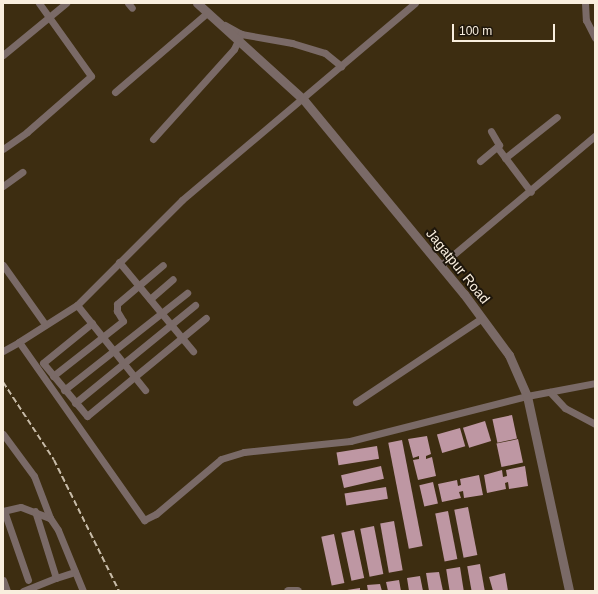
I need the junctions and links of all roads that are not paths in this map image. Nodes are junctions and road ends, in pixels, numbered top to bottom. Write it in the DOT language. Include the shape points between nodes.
graph roads {
  1 [pos="39,3"];
  2 [pos="66,3"];
  3 [pos="197,3"];
  4 [pos="415,3"];
  5 [pos="585,3"];
  6 [pos="207,13"];
  7 [pos="50,18"];
  8 [pos="594,34"];
  9 [pos="240,37"];
  10 [pos="3,55"];
  11 [pos="341,66"];
  12 [pos="115,92"];
  13 [pos="303,99"];
  14 [pos="557,117"];
  15 [pos="491,131"];
  16 [pos="595,136"];
  17 [pos="153,139"];
  18 [pos="4,147"];
  19 [pos="496,147"];
  20 [pos="505,158"];
  21 [pos="480,161"];
  22 [pos="22,172"];
  23 [pos="3,186"];
  24 [pos="531,192"];
  25 [pos="119,262"];
  26 [pos="3,265"];
  27 [pos="163,265"];
  28 [pos="441,265"];
  29 [pos="173,279"];
  30 [pos="138,286"];
  31 [pos="187,293"];
  32 [pos="150,299"];
  33 [pos="77,305"];
  34 [pos="195,305"];
  35 [pos="162,314"];
  36 [pos="206,318"];
  37 [pos="482,318"];
  38 [pos="92,323"];
  39 [pos="45,324"];
  40 [pos="171,325"];
  41 [pos="102,336"];
  42 [pos="182,338"];
  43 [pos="19,342"];
  44 [pos="3,351"];
  45 [pos="114,351"];
  46 [pos="193,351"];
  47 [pos="124,364"];
  48 [pos="54,376"];
  49 [pos="135,377"];
  50 [pos="595,383"];
  51 [pos="64,390"];
  52 [pos="145,390"];
  53 [pos="550,392"];
  54 [pos="527,396"];
  55 [pos="356,402"];
  56 [pos="75,403"];
  57 [pos="595,424"];
  58 [pos="3,434"];
  59 [pos="4,511"];
  60 [pos="35,511"];
  61 [pos="50,518"];
  62 [pos="75,572"];
  63 [pos="56,578"];
  64 [pos="3,580"];
  65 [pos="28,580"];
  66 [pos="7,591"];
  67 [pos="23,591"];
  68 [pos="83,591"];
  69 [pos="288,591"];
  70 [pos="297,591"];
  71 [pos="569,591"];
  1 -- 7 [label="street"];
  2 -- 7 [label="street"];
  3 -- 6 [label="street, Jagatpur Road"];
  4 -- 11 [label="street"];
  5 -- 8 [label="street" via="586,20"];
  6 -- 9 [label="street, Jagatpur Road"];
  6 -- 12 [label="street"];
  7 -- 10 [label="street"];
  7 -- 18 [label="street" via="92,76"];
  9 -- 11 [label="street" via="292,42 325,52"];
  9 -- 13 [label="street, Jagatpur Road"];
  9 -- 17 [label="street" via="234,49"];
  11 -- 13 [label="street"];
  13 -- 25 [label="street" via="182,200"];
  13 -- 28 [label="street, Jagatpur Road"];
  14 -- 20 [label="street"];
  15 -- 19 [label="street" via="499,143"];
  16 -- 24 [label="street"];
  19 -- 20 [label="street"];
  19 -- 21 [label="street"];
  20 -- 24 [label="street"];
  22 -- 23 [label="street"];
  24 -- 28 [label="street"];
  25 -- 30 [label="street"];
  25 -- 33 [label="street"];
  26 -- 39 [label="street"];
  27 -- 30 [label="street"];
  28 -- 37 [label="street, Jagatpur Road"];
  29 -- 32 [label="street"];
  30 -- 32 [label="street"];
  30 -- 41 [label="street" via="117,304 117,311 123,321"];
  31 -- 35 [label="street"];
  32 -- 35 [label="street"];
  33 -- 38 [label="street"];
  33 -- 39 [label="street"];
  34 -- 40 [label="street"];
  35 -- 40 [label="street"];
  35 -- 45 [label="street"];
  36 -- 42 [label="street"];
  37 -- 54 [label="street, Jagatpur Road" via="509,355"];
  37 -- 55 [label="street"];
  38 -- 41 [label="street"];
  38 -- 48 [label="street" via="43,363"];
  39 -- 43 [label="street"];
  40 -- 42 [label="street"];
  40 -- 47 [label="street"];
  41 -- 45 [label="street"];
  41 -- 48 [label="street"];
  42 -- 46 [label="street"];
  42 -- 49 [label="street"];
  43 -- 44 [label="street"];
  43 -- 54 [label="street" via="144,520 156,514 221,459 257,450 350,441"];
  45 -- 47 [label="street"];
  45 -- 51 [label="street"];
  47 -- 49 [label="street"];
  47 -- 56 [label="street"];
  48 -- 51 [label="street"];
  49 -- 52 [label="street"];
  49 -- 56 [label="street" via="87,416"];
  50 -- 53 [label="street"];
  51 -- 56 [label="street"];
  53 -- 54 [label="street"];
  53 -- 57 [label="street" via="565,408"];
  54 -- 71 [label="street, Jagatpur Road"];
  58 -- 61 [label="street" via="34,476"];
  59 -- 60 [label="street" via="20,507"];
  59 -- 65 [label="street"];
  60 -- 61 [label="street"];
  60 -- 63 [label="street"];
  61 -- 62 [label="street" via="58,530"];
  62 -- 63 [label="street"];
  62 -- 68 [label="street"];
  63 -- 67 [label="street"];
  64 -- 66 [label="street"];
  69 -- 70 [label="street"];
}
